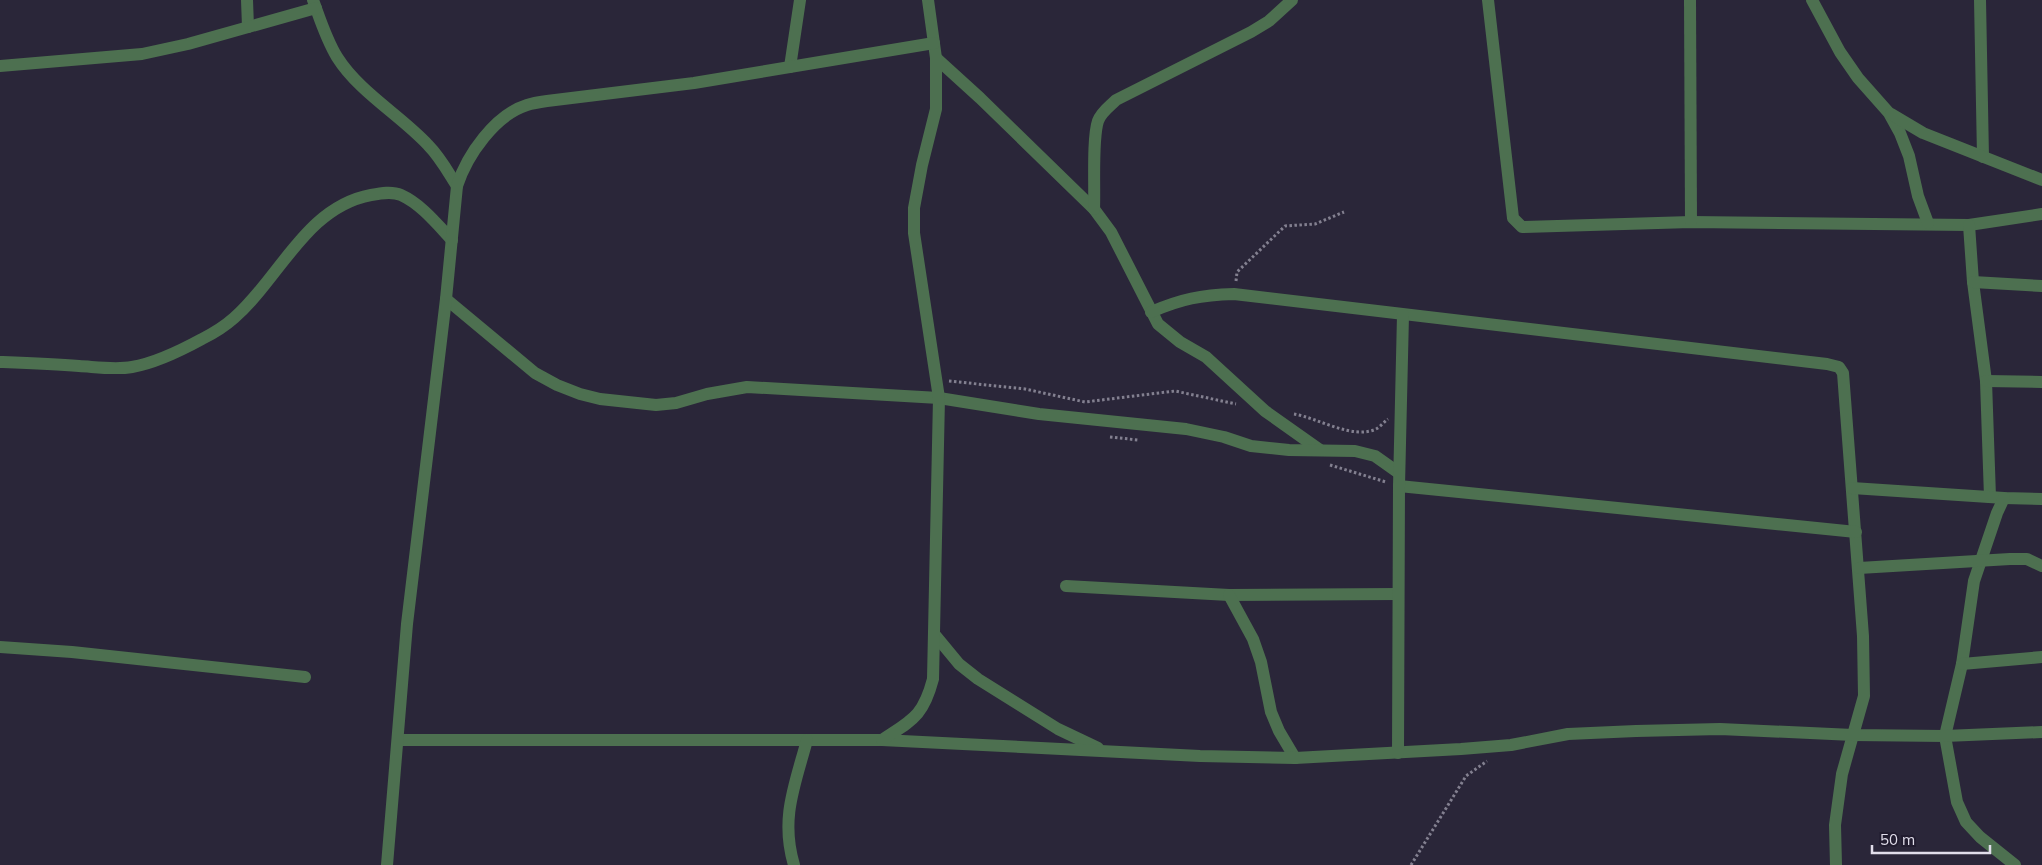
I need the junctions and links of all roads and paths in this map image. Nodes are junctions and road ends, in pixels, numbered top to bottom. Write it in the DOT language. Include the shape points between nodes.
graph roads {
  1 [pos="247,0"];
  2 [pos="800,0"];
  3 [pos="928,0"];
  4 [pos="1292,0"];
  5 [pos="1488,0"];
  6 [pos="1690,0"];
  7 [pos="1812,0"];
  8 [pos="1980,0"];
  9 [pos="315,4"];
  10 [pos="248,28"];
  11 [pos="934,43"];
  12 [pos="936,58"];
  13 [pos="0,66"];
  14 [pos="790,67"];
  15 [pos="1888,112"];
  16 [pos="1984,157"];
  17 [pos="2042,180"];
  18 [pos="457,186"];
  19 [pos="1094,209"];
  20 [pos="1344,212"];
  21 [pos="2042,214"];
  22 [pos="1691,222"];
  23 [pos="1928,223"];
  24 [pos="1969,224"];
  25 [pos="452,240"];
  26 [pos="1973,282"];
  27 [pos="2042,286"];
  28 [pos="1234,294"];
  29 [pos="446,299"];
  30 [pos="1151,312"];
  31 [pos="1402,314"];
  32 [pos="0,362"];
  33 [pos="1986,381"];
  34 [pos="2042,382"];
  35 [pos="939,398"];
  36 [pos="1320,450"];
  37 [pos="1399,480"];
  38 [pos="1852,488"];
  39 [pos="1990,497"];
  40 [pos="2004,498"];
  41 [pos="2042,499"];
  42 [pos="1856,532"];
  43 [pos="1981,560"];
  44 [pos="2042,566"];
  45 [pos="1859,568"];
  46 [pos="1066,586"];
  47 [pos="1398,594"];
  48 [pos="1229,595"];
  49 [pos="935,635"];
  50 [pos="0,647"];
  51 [pos="2042,657"];
  52 [pos="1962,664"];
  53 [pos="305,677"];
  54 [pos="2042,732"];
  55 [pos="1853,735"];
  56 [pos="1945,736"];
  57 [pos="398,740"];
  58 [pos="806,740"];
  59 [pos="882,740"];
  60 [pos="1105,752"];
  61 [pos="1398,752"];
  62 [pos="1493,757"];
  63 [pos="1295,758"];
  64 [pos="386,865"];
  65 [pos="794,865"];
  66 [pos="1411,865"];
  67 [pos="1836,865"];
  68 [pos="2015,865"];
  1 -- 10 [label="street"];
  2 -- 14 [label="street"];
  3 -- 11 [label="street"];
  4 -- 19 [label="street" via="1251,32 1116,100 1105,110 1098,121"];
  5 -- 22 [label="street" via="1513,218 1517,224 1522,228"];
  6 -- 22 [label="street"];
  7 -- 15 [label="street" via="1844,58"];
  8 -- 16 [label="street"];
  9 -- 10 [label="street"];
  9 -- 18 [label="street" via="328,41 338,58 380,104 428,144"];
  10 -- 13 [label="street" via="142,54"];
  11 -- 12 [label="street"];
  11 -- 14 [label="street"];
  12 -- 19 [label="street"];
  12 -- 35 [label="street" via="936,109 916,199 914,233"];
  14 -- 18 [label="street" via="526,105 487,133 471,153"];
  15 -- 16 [label="street" via="1923,133"];
  15 -- 23 [label="street" via="1909,156"];
  16 -- 17 [label="street"];
  18 -- 25 [label="street"];
  19 -- 30 [label="street" via="1111,232"];
  20 -- 28 [label="path" via="1315,224 1285,226 1237,272"];
  21 -- 24 [label="street"];
  22 -- 23 [label="street"];
  23 -- 24 [label="street"];
  24 -- 26 [label="street"];
  25 -- 29 [label="street"];
  25 -- 32 [label="street" via="425,213 399,194 354,198 306,233 233,318 185,347 130,367"];
  26 -- 27 [label="street"];
  26 -- 33 [label="street"];
  28 -- 30 [label="street" via="1176,301"];
  28 -- 31 [label="street"];
  29 -- 35 [label="street" via="536,372 557,385 600,399 656,405 747,387"];
  29 -- 57 [label="street" via="407,624"];
  30 -- 36 [label="street" via="1158,324 1180,342 1206,357 1265,411"];
  31 -- 37 [label="street"];
  31 -- 38 [label="street" via="1839,367 1843,373"];
  33 -- 34 [label="street"];
  33 -- 39 [label="street"];
  35 -- 36 [label="street" via="1039,414 1186,429 1251,446"];
  35 -- 49 [label="street"];
  36 -- 37 [label="street" via="1355,451 1375,456"];
  37 -- 42 [label="street"];
  37 -- 47 [label="street"];
  38 -- 39 [label="street"];
  38 -- 42 [label="street"];
  39 -- 40 [label="street"];
  40 -- 41 [label="street"];
  40 -- 43 [label="street"];
  42 -- 45 [label="street"];
  43 -- 44 [label="street" via="2027,559"];
  43 -- 45 [label="street"];
  43 -- 52 [label="street" via="1974,581"];
  45 -- 55 [label="street" via="1864,696"];
  46 -- 48 [label="street"];
  47 -- 48 [label="street"];
  47 -- 61 [label="street"];
  48 -- 63 [label="street" via="1253,638 1271,712"];
  49 -- 59 [label="street" via="933,679 923,706 916,718"];
  49 -- 60 [label="street" via="959,664 978,679 1058,729"];
  50 -- 53 [label="street"];
  51 -- 52 [label="street"];
  52 -- 56 [label="street"];
  54 -- 56 [label="street"];
  55 -- 56 [label="street"];
  55 -- 61 [label="street" via="1720,729 1636,731 1568,734 1511,745"];
  55 -- 67 [label="street" via="1842,774 1835,825"];
  56 -- 68 [label="street" via="1957,802 1966,822"];
  57 -- 58 [label="street"];
  57 -- 64 [label="street"];
  58 -- 59 [label="street"];
  58 -- 65 [label="street" via="788,810 789,849"];
  59 -- 60 [label="street"];
  60 -- 63 [label="street"];
  61 -- 63 [label="street"];
  62 -- 66 [label="path" via="1466,776"];
}
